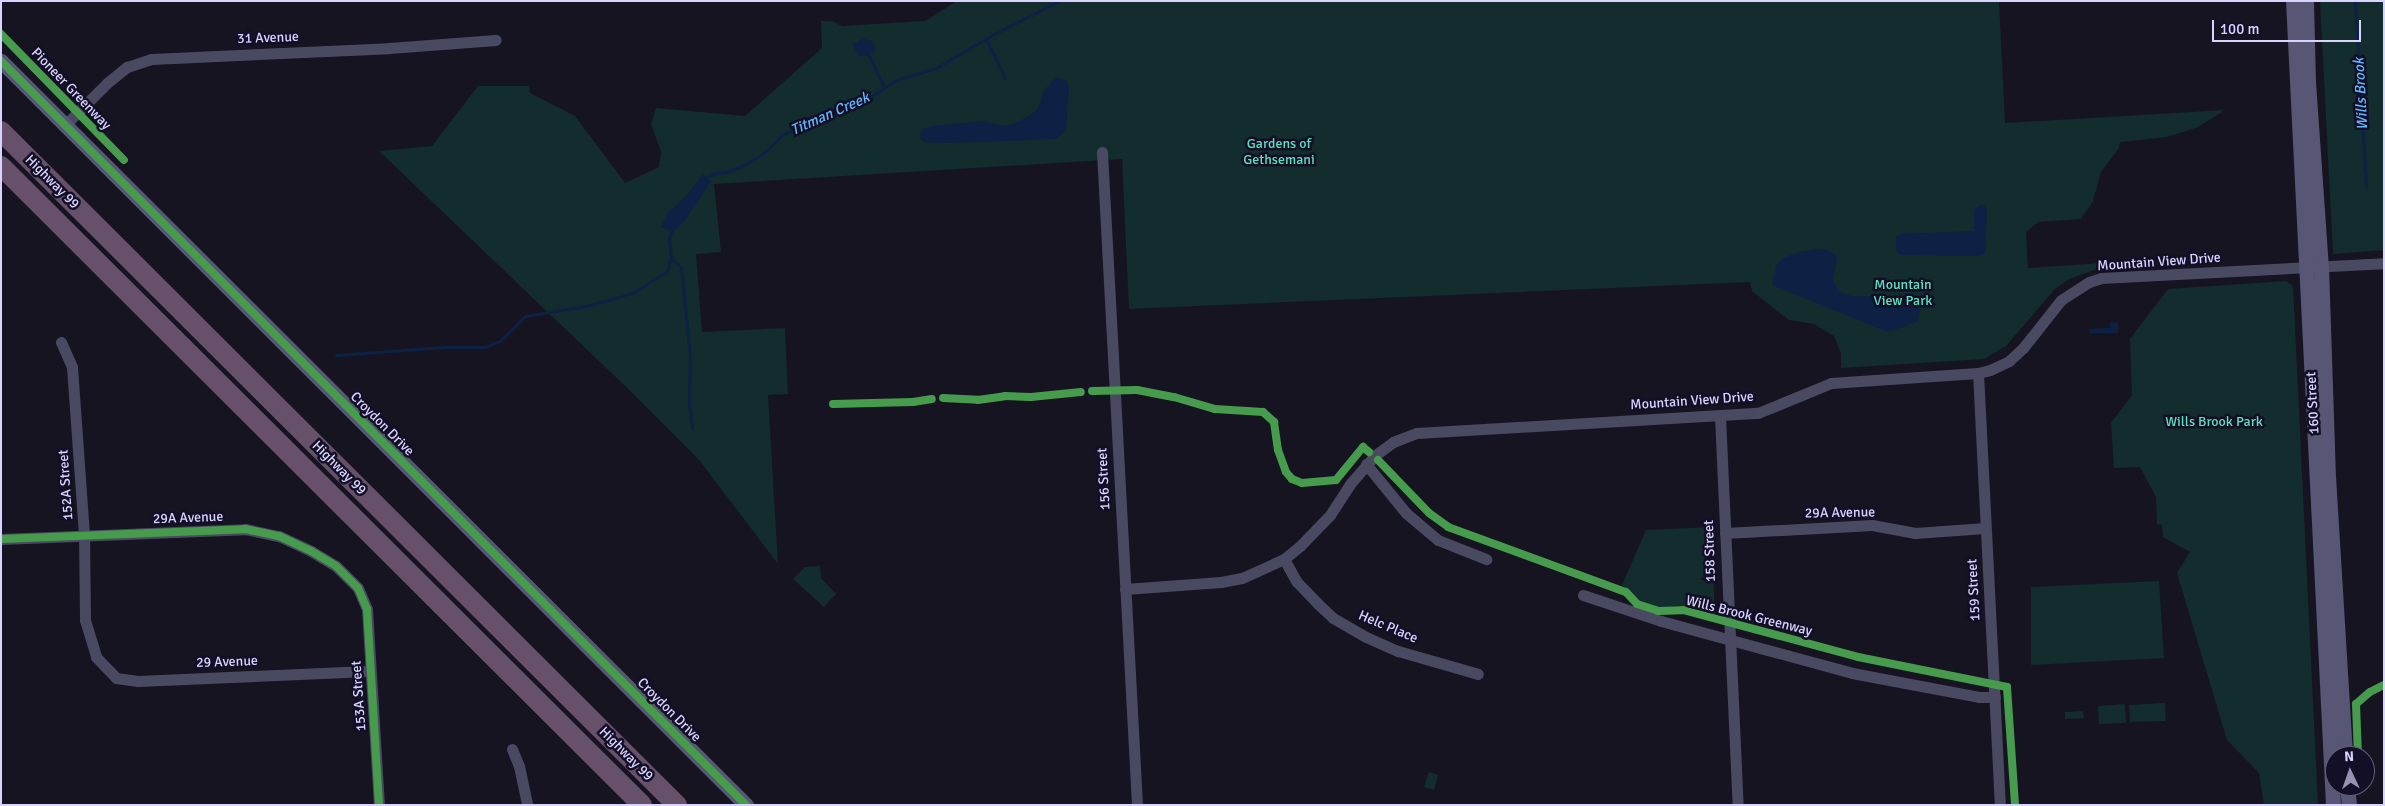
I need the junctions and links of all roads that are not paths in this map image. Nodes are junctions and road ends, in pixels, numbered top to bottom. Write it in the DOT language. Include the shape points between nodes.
graph roads {
  1 [pos="2293,1"];
  2 [pos="2306,1"];
  3 [pos="496,40"];
  4 [pos="1,61"];
  5 [pos="65,125"];
  6 [pos="1,131"];
  7 [pos="1102,152"];
  8 [pos="1,166"];
  9 [pos="2384,263"];
  10 [pos="2321,266"];
  11 [pos="2306,267"];
  12 [pos="61,342"];
  13 [pos="1978,373"];
  14 [pos="1720,416"];
  15 [pos="1366,464"];
  16 [pos="1985,528"];
  17 [pos="1725,533"];
  18 [pos="84,534"];
  19 [pos="1,539"];
  20 [pos="1284,559"];
  21 [pos="1486,559"];
  22 [pos="358,588"];
  23 [pos="1125,589"];
  24 [pos="1583,595"];
  25 [pos="1729,638"];
  26 [pos="96,657"];
  27 [pos="369,671"];
  28 [pos="1478,674"];
  29 [pos="1995,697"];
  30 [pos="2344,746"];
  31 [pos="512,749"];
  32 [pos="379,805"];
  33 [pos="527,805"];
  34 [pos="642,805"];
  35 [pos="677,805"];
  36 [pos="746,805"];
  37 [pos="1137,805"];
  38 [pos="1738,805"];
  39 [pos="2000,805"];
  40 [pos="2333,805"];
  1 -- 11 [label="main road, 160 Street"];
  2 -- 10 [label="main road, 160 Street" via="2308,82"];
  3 -- 5 [label="street, 31 Avenue" via="152,59 127,67"];
  4 -- 5 [label="main road, Croydon Drive"];
  5 -- 36 [label="main road, Croydon Drive"];
  6 -- 35 [label="highway, Highway 99"];
  7 -- 23 [label="street, 156 Street"];
  8 -- 34 [label="highway, Highway 99"];
  9 -- 10 [label="street, Mountain View Drive"];
  10 -- 11 [label="street, Mountain View Drive"];
  10 -- 30 [label="main road, 160 Street" via="2328,476"];
  11 -- 13 [label="street, Mountain View Drive" via="2101,278 2061,300 2009,361"];
  11 -- 40 [label="main road, 160 Street"];
  12 -- 18 [label="street, 152A Street" via="72,367"];
  13 -- 14 [label="street, Mountain View Drive" via="1831,383 1758,413"];
  13 -- 16 [label="street, 159 Street"];
  14 -- 15 [label="street, Mountain View Drive" via="1417,433 1393,442"];
  14 -- 17 [label="street, 158 Street"];
  15 -- 20 [label="street, Mountain View Drive" via="1330,515"];
  15 -- 21 [label="street" via="1406,513 1438,540"];
  16 -- 17 [label="street, 29A Avenue" via="1915,533 1872,525"];
  16 -- 29 [label="street, 159 Street"];
  17 -- 25 [label="street, 158 Street"];
  18 -- 19 [label="street, 29A Avenue"];
  18 -- 22 [label="street, 29A Avenue" via="245,529 279,536 311,551 336,566"];
  18 -- 26 [label="street, 152A Street" via="85,620"];
  20 -- 23 [label="street, Mountain View Drive" via="1242,578 1221,582"];
  20 -- 28 [label="street, Helc Place" via="1297,582 1318,604 1333,618 1366,638"];
  22 -- 27 [label="street, 153A Street" via="368,620"];
  23 -- 37 [label="street, 156 Street"];
  24 -- 25 [label="street" via="1661,621"];
  25 -- 29 [label="street" via="1852,673 1979,697"];
  25 -- 38 [label="street, 158 Street"];
  26 -- 27 [label="street, 29 Avenue" via="116,678 138,681"];
  27 -- 32 [label="street, 153A Street"];
  29 -- 39 [label="street, 159 Street"];
  31 -- 33 [label="street"];
}
